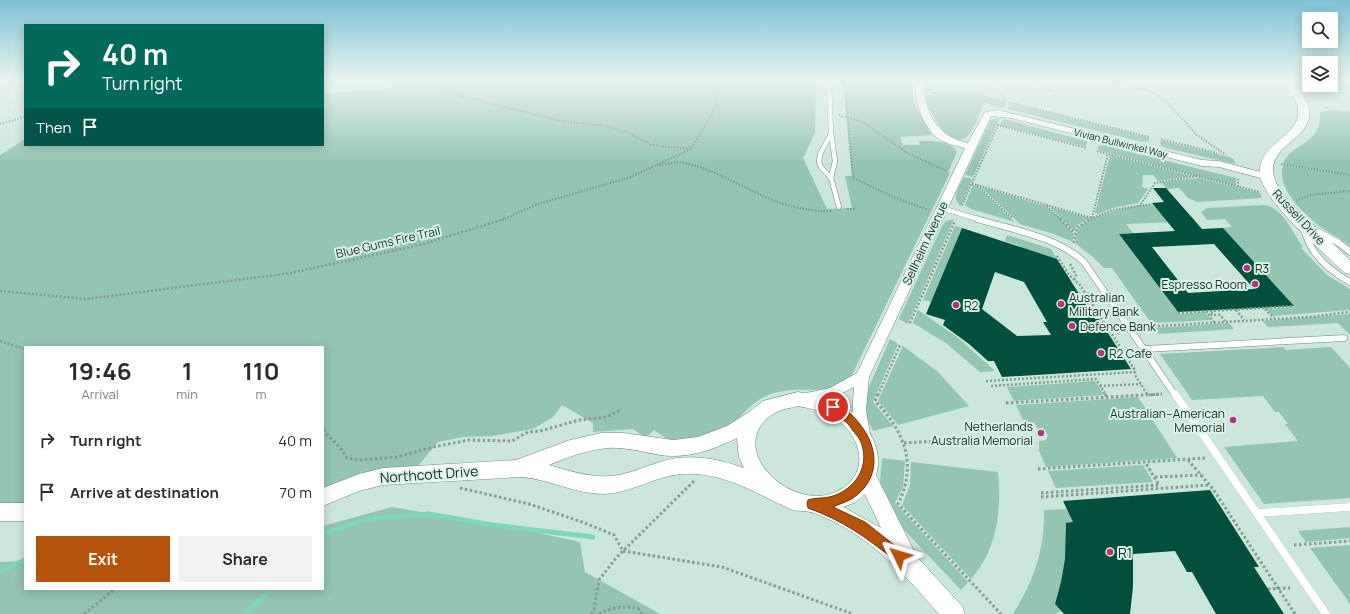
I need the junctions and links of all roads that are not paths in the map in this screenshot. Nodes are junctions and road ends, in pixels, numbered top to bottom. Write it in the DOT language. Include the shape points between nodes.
graph roads {
  1 [pos="831,109"];
  2 [pos="925,109"];
  3 [pos="1303,109"];
  4 [pos="992,113"];
  5 [pos="831,134"];
  6 [pos="971,146"];
  7 [pos="831,178"];
  8 [pos="1266,185"];
  9 [pos="840,209"];
  10 [pos="941,211"];
  11 [pos="1304,225"];
  12 [pos="1350,252"];
  13 [pos="1350,269"];
  14 [pos="1350,282"];
  15 [pos="1344,338"];
  16 [pos="1145,349"];
  17 [pos="862,377"];
  18 [pos="798,399"];
  19 [pos="756,418"];
  20 [pos="864,437"];
  21 [pos="514,468"];
  22 [pos="866,476"];
  23 [pos="770,489"];
  24 [pos="324,497"];
  25 [pos="812,504"];
  26 [pos="1350,507"];
  27 [pos="0,512"];
  28 [pos="24,512"];
  29 [pos="1258,513"];
  30 [pos="910,565"];
  31 [pos="954,614"];
  32 [pos="1326,614"];
  1 -- 5 [label="lane"];
  2 -- 6 [label="street" via="938,133 949,140"];
  3 -- 8 [label="street, Russell Drive" via="1304,119 1301,126 1271,152 1266,168"];
  4 -- 6 [label="street, Sellheim Avenue" via="986,116"];
  4 -- 8 [label="street, Vivian Bullwinkel Way" via="1015,116 1202,163 1218,171"];
  5 -- 7 [label="lane" via="836,167"];
  5 -- 7 [label="lane" via="819,160 821,168"];
  6 -- 10 [label="street, Sellheim Avenue"];
  7 -- 9 [label="lane"];
  8 -- 11 [label="street, Russell Drive"];
  10 -- 16 [label="lane" via="1051,241 1073,252 1089,267"];
  10 -- 17 [label="street, Sellheim Avenue"];
  11 -- 12 [label="lane" via="1338,242"];
  11 -- 13 [label="street, Russell Drive"];
  11 -- 14 [label="lane" via="1308,245 1335,273"];
  15 -- 16 [label="lane"];
  16 -- 29 [label="lane"];
  17 -- 18 [label="street" via="833,393"];
  17 -- 20 [label="street, Sellheim Avenue" via="859,410"];
  18 -- 19 [label="street" via="773,405"];
  18 -- 20 [label="street" via="833,407 851,420"];
  19 -- 21 [label="street, Northcott Drive" via="733,432 692,447 669,448 626,440 600,441"];
  19 -- 23 [label="street" via="747,433 747,456 754,472"];
  20 -- 22 [label="street" via="869,453"];
  21 -- 23 [label="street, Northcott Drive" via="538,471 582,484 605,485 630,482 678,466 690,465 710,467 745,477"];
  21 -- 24 [label="street, Northcott Drive" via="419,472 370,479"];
  22 -- 25 [label="street" via="856,490 841,499"];
  22 -- 30 [label="street"];
  23 -- 25 [label="street" via="793,501"];
  25 -- 30 [label="street" via="860,526"];
  26 -- 29 [label="lane"];
  27 -- 28 [label="street"];
  29 -- 32 [label="lane"];
  30 -- 31 [label="street"];
}
